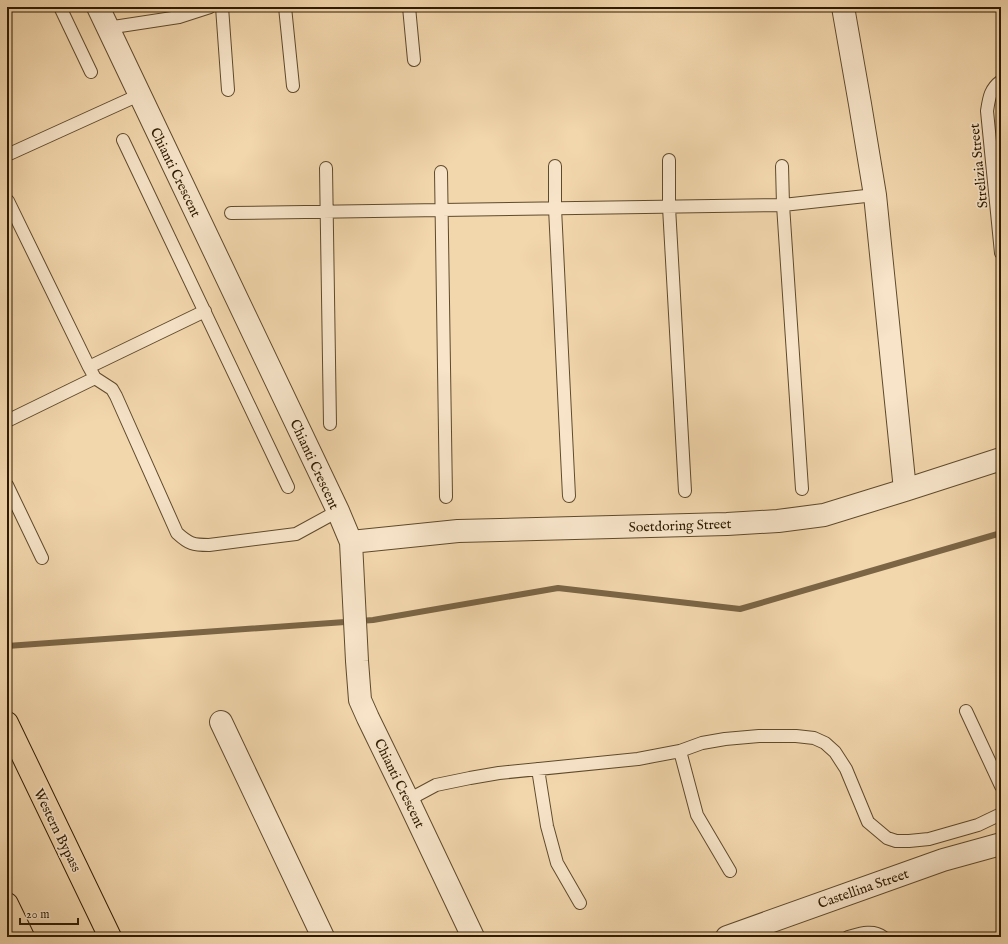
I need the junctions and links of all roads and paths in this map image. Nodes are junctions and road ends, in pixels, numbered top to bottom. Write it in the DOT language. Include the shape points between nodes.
graph roads {
  1 [pos="60,7"];
  2 [pos="98,7"];
  3 [pos="208,7"];
  4 [pos="222,7"];
  5 [pos="285,7"];
  6 [pos="409,7"];
  7 [pos="843,7"];
  8 [pos="107,28"];
  9 [pos="414,60"];
  10 [pos="91,72"];
  11 [pos="1001,80"];
  12 [pos="293,86"];
  13 [pos="228,90"];
  14 [pos="139,95"];
  15 [pos="123,140"];
  16 [pos="7,155"];
  17 [pos="669,160"];
  18 [pos="555,166"];
  19 [pos="782,166"];
  20 [pos="326,168"];
  21 [pos="441,172"];
  22 [pos="875,195"];
  23 [pos="8,201"];
  24 [pos="783,206"];
  25 [pos="669,207"];
  26 [pos="555,208"];
  27 [pos="442,210"];
  28 [pos="327,212"];
  29 [pos="231,213"];
  30 [pos="1001,253"];
  31 [pos="204,311"];
  32 [pos="89,367"];
  33 [pos="95,378"];
  34 [pos="7,421"];
  35 [pos="330,424"];
  36 [pos="1001,459"];
  37 [pos="7,485"];
  38 [pos="288,487"];
  39 [pos="802,489"];
  40 [pos="905,490"];
  41 [pos="685,491"];
  42 [pos="568,496"];
  43 [pos="446,497"];
  44 [pos="338,512"];
  45 [pos="350,542"];
  46 [pos="42,558"];
  47 [pos="966,711"];
  48 [pos="221,722"];
  49 [pos="7,723"];
  50 [pos="680,751"];
  51 [pos="538,769"];
  52 [pos="1001,786"];
  53 [pos="408,800"];
  54 [pos="1001,814"];
  55 [pos="1001,844"];
  56 [pos="730,871"];
  57 [pos="580,903"];
  58 [pos="7,904"];
  59 [pos="23,937"];
  60 [pos="110,937"];
  61 [pos="323,937"];
  62 [pos="473,937"];
  63 [pos="727,937"];
  64 [pos="848,937"];
  65 [pos="883,937"];
  1 -- 10 [label="lane"];
  2 -- 8 [label="street, Chianti Crescent"];
  3 -- 8 [label="lane" via="180,17"];
  4 -- 13 [label="lane"];
  5 -- 12 [label="lane"];
  6 -- 9 [label="lane"];
  7 -- 22 [label="street"];
  8 -- 14 [label="street, Chianti Crescent"];
  11 -- 30 [label="lane, Strelizia Street" via="989,95 987,111"];
  14 -- 16 [label="lane"];
  14 -- 44 [label="street, Chianti Crescent"];
  15 -- 31 [label="lane"];
  17 -- 25 [label="lane"];
  18 -- 26 [label="lane"];
  19 -- 24 [label="lane"];
  20 -- 28 [label="lane"];
  21 -- 27 [label="lane"];
  22 -- 24 [label="lane"];
  22 -- 40 [label="street"];
  23 -- 32 [label="lane"];
  24 -- 25 [label="lane"];
  24 -- 39 [label="lane"];
  25 -- 26 [label="lane"];
  25 -- 41 [label="lane"];
  26 -- 27 [label="lane"];
  26 -- 42 [label="lane"];
  27 -- 28 [label="lane"];
  27 -- 43 [label="lane"];
  28 -- 29 [label="lane"];
  28 -- 35 [label="lane"];
  31 -- 32 [label="lane"];
  31 -- 38 [label="lane"];
  32 -- 33 [label="lane"];
  33 -- 34 [label="lane"];
  33 -- 44 [label="lane" via="112,389 116,396 177,533 187,542 209,545 296,534"];
  36 -- 40 [label="street, Soetdoring Street"];
  37 -- 46 [label="lane"];
  40 -- 45 [label="street, Soetdoring Street" via="824,515 778,521 458,531"];
  44 -- 45 [label="street, Chianti Crescent"];
  45 -- 53 [label="street, Chianti Crescent" via="360,700"];
  47 -- 52 [label="lane"];
  48 -- 61 [label="street"];
  49 -- 60 [label="highway, Western Bypass"];
  50 -- 51 [label="lane" via="638,759"];
  50 -- 54 [label="lane" via="702,742 725,739 759,736 814,738 835,752 846,769 868,822 887,838 896,841 928,839 978,826"];
  50 -- 56 [label="lane" via="697,815"];
  51 -- 53 [label="lane" via="499,773 436,785"];
  51 -- 57 [label="lane" via="547,826 557,863"];
  53 -- 62 [label="street, Chianti Crescent"];
  55 -- 63 [label="street, Castellina Street" via="943,860"];
  58 -- 59 [label="highway"];
  64 -- 65 [label="lane" via="867,932"];
}
